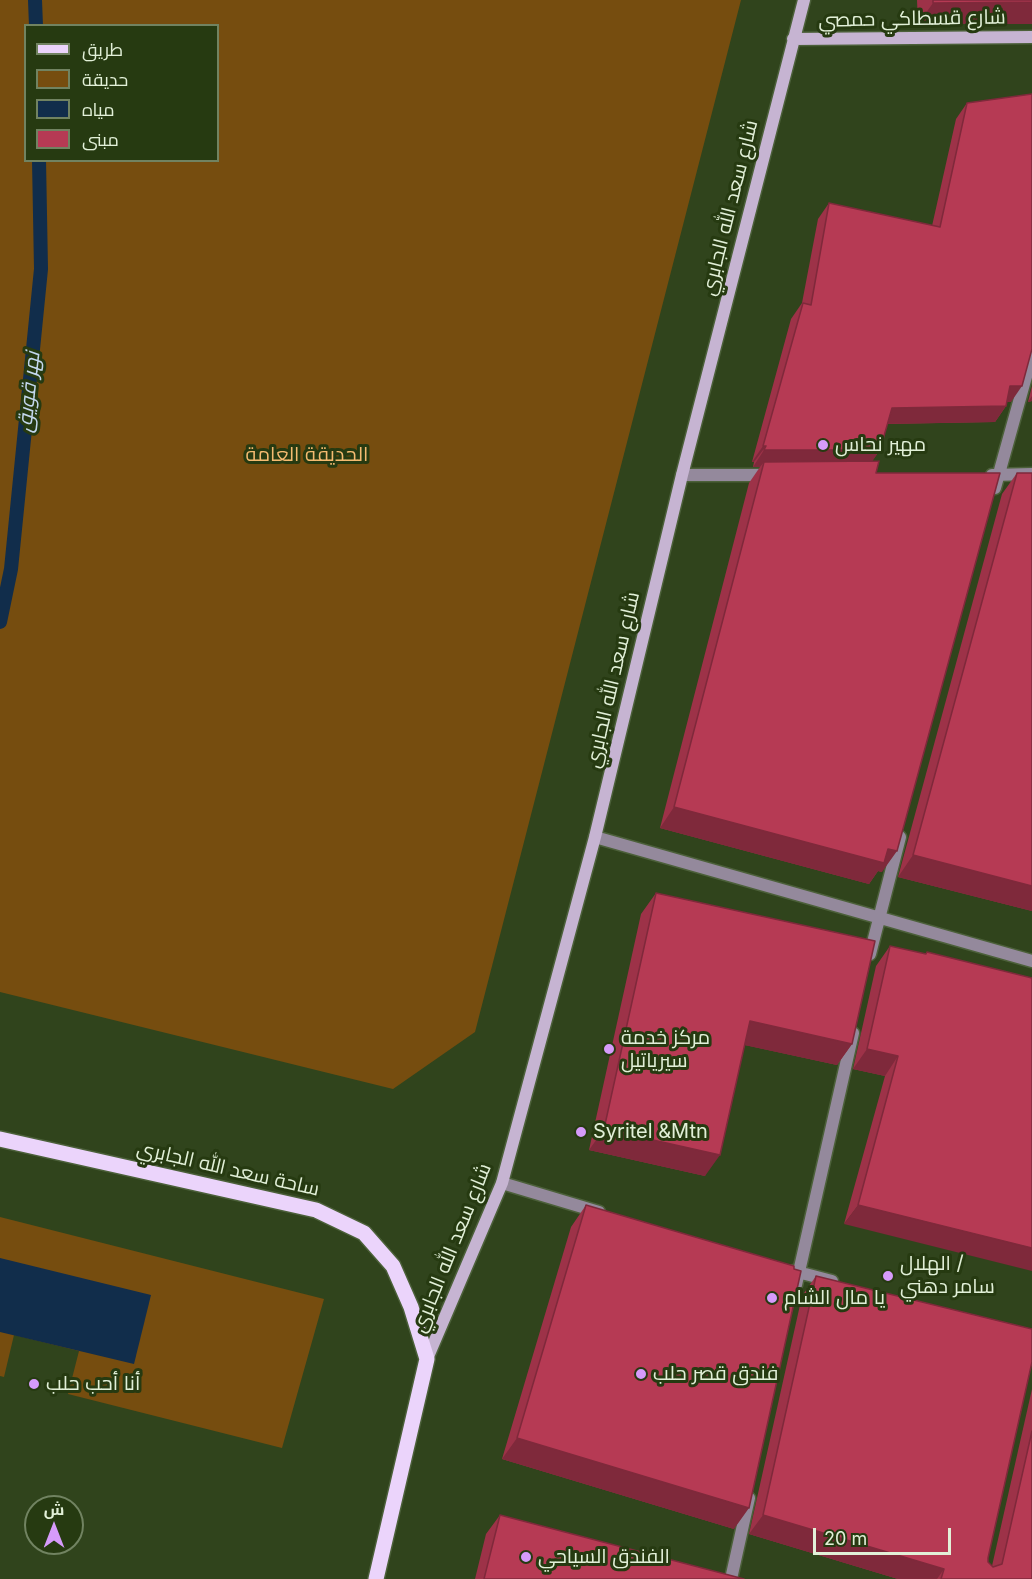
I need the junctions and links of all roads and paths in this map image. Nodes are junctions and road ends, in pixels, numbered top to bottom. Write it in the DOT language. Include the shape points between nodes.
graph roads {
  1 [pos="804,0"];
  2 [pos="1032,37"];
  3 [pos="793,39"];
  4 [pos="1032,355"];
  5 [pos="1032,474"];
  6 [pos="682,475"];
  7 [pos="787,475"];
  8 [pos="975,475"];
  9 [pos="998,475"];
  10 [pos="992,498"];
  11 [pos="903,828"];
  12 [pos="595,837"];
  13 [pos="878,919"];
  14 [pos="1032,962"];
  15 [pos="868,964"];
  16 [pos="855,1021"];
  17 [pos="0,1138"];
  18 [pos="502,1183"];
  19 [pos="617,1217"];
  20 [pos="776,1266"];
  21 [pos="799,1272"];
  22 [pos="843,1284"];
  23 [pos="794,1295"];
  24 [pos="427,1359"];
  25 [pos="751,1488"];
  26 [pos="376,1579"];
  27 [pos="730,1579"];
  1 -- 3 [label="main road, شارع سعد الله الجابري"];
  2 -- 3 [label="main road, شارع قسطاكي حمصي"];
  3 -- 6 [label="main road, شارع سعد الله الجابري"];
  4 -- 9 [label="street"];
  5 -- 9 [label="street"];
  6 -- 7 [label="street"];
  6 -- 12 [label="main road, شارع سعد الله الجابري"];
  8 -- 9 [label="street"];
  9 -- 10 [label="street"];
  11 -- 13 [label="street"];
  12 -- 13 [label="street"];
  12 -- 18 [label="main road, شارع سعد الله الجابري"];
  13 -- 14 [label="street"];
  13 -- 15 [label="street"];
  16 -- 21 [label="street"];
  17 -- 24 [label="main road, ساحة سعد الله الجابري" via="316,1210 364,1233 393,1266"];
  18 -- 19 [label="street"];
  18 -- 24 [label="main road, شارع سعد الله الجابري"];
  20 -- 21 [label="street"];
  21 -- 22 [label="street"];
  21 -- 23 [label="street"];
  24 -- 26 [label="main road"];
  25 -- 27 [label="street"];
}
